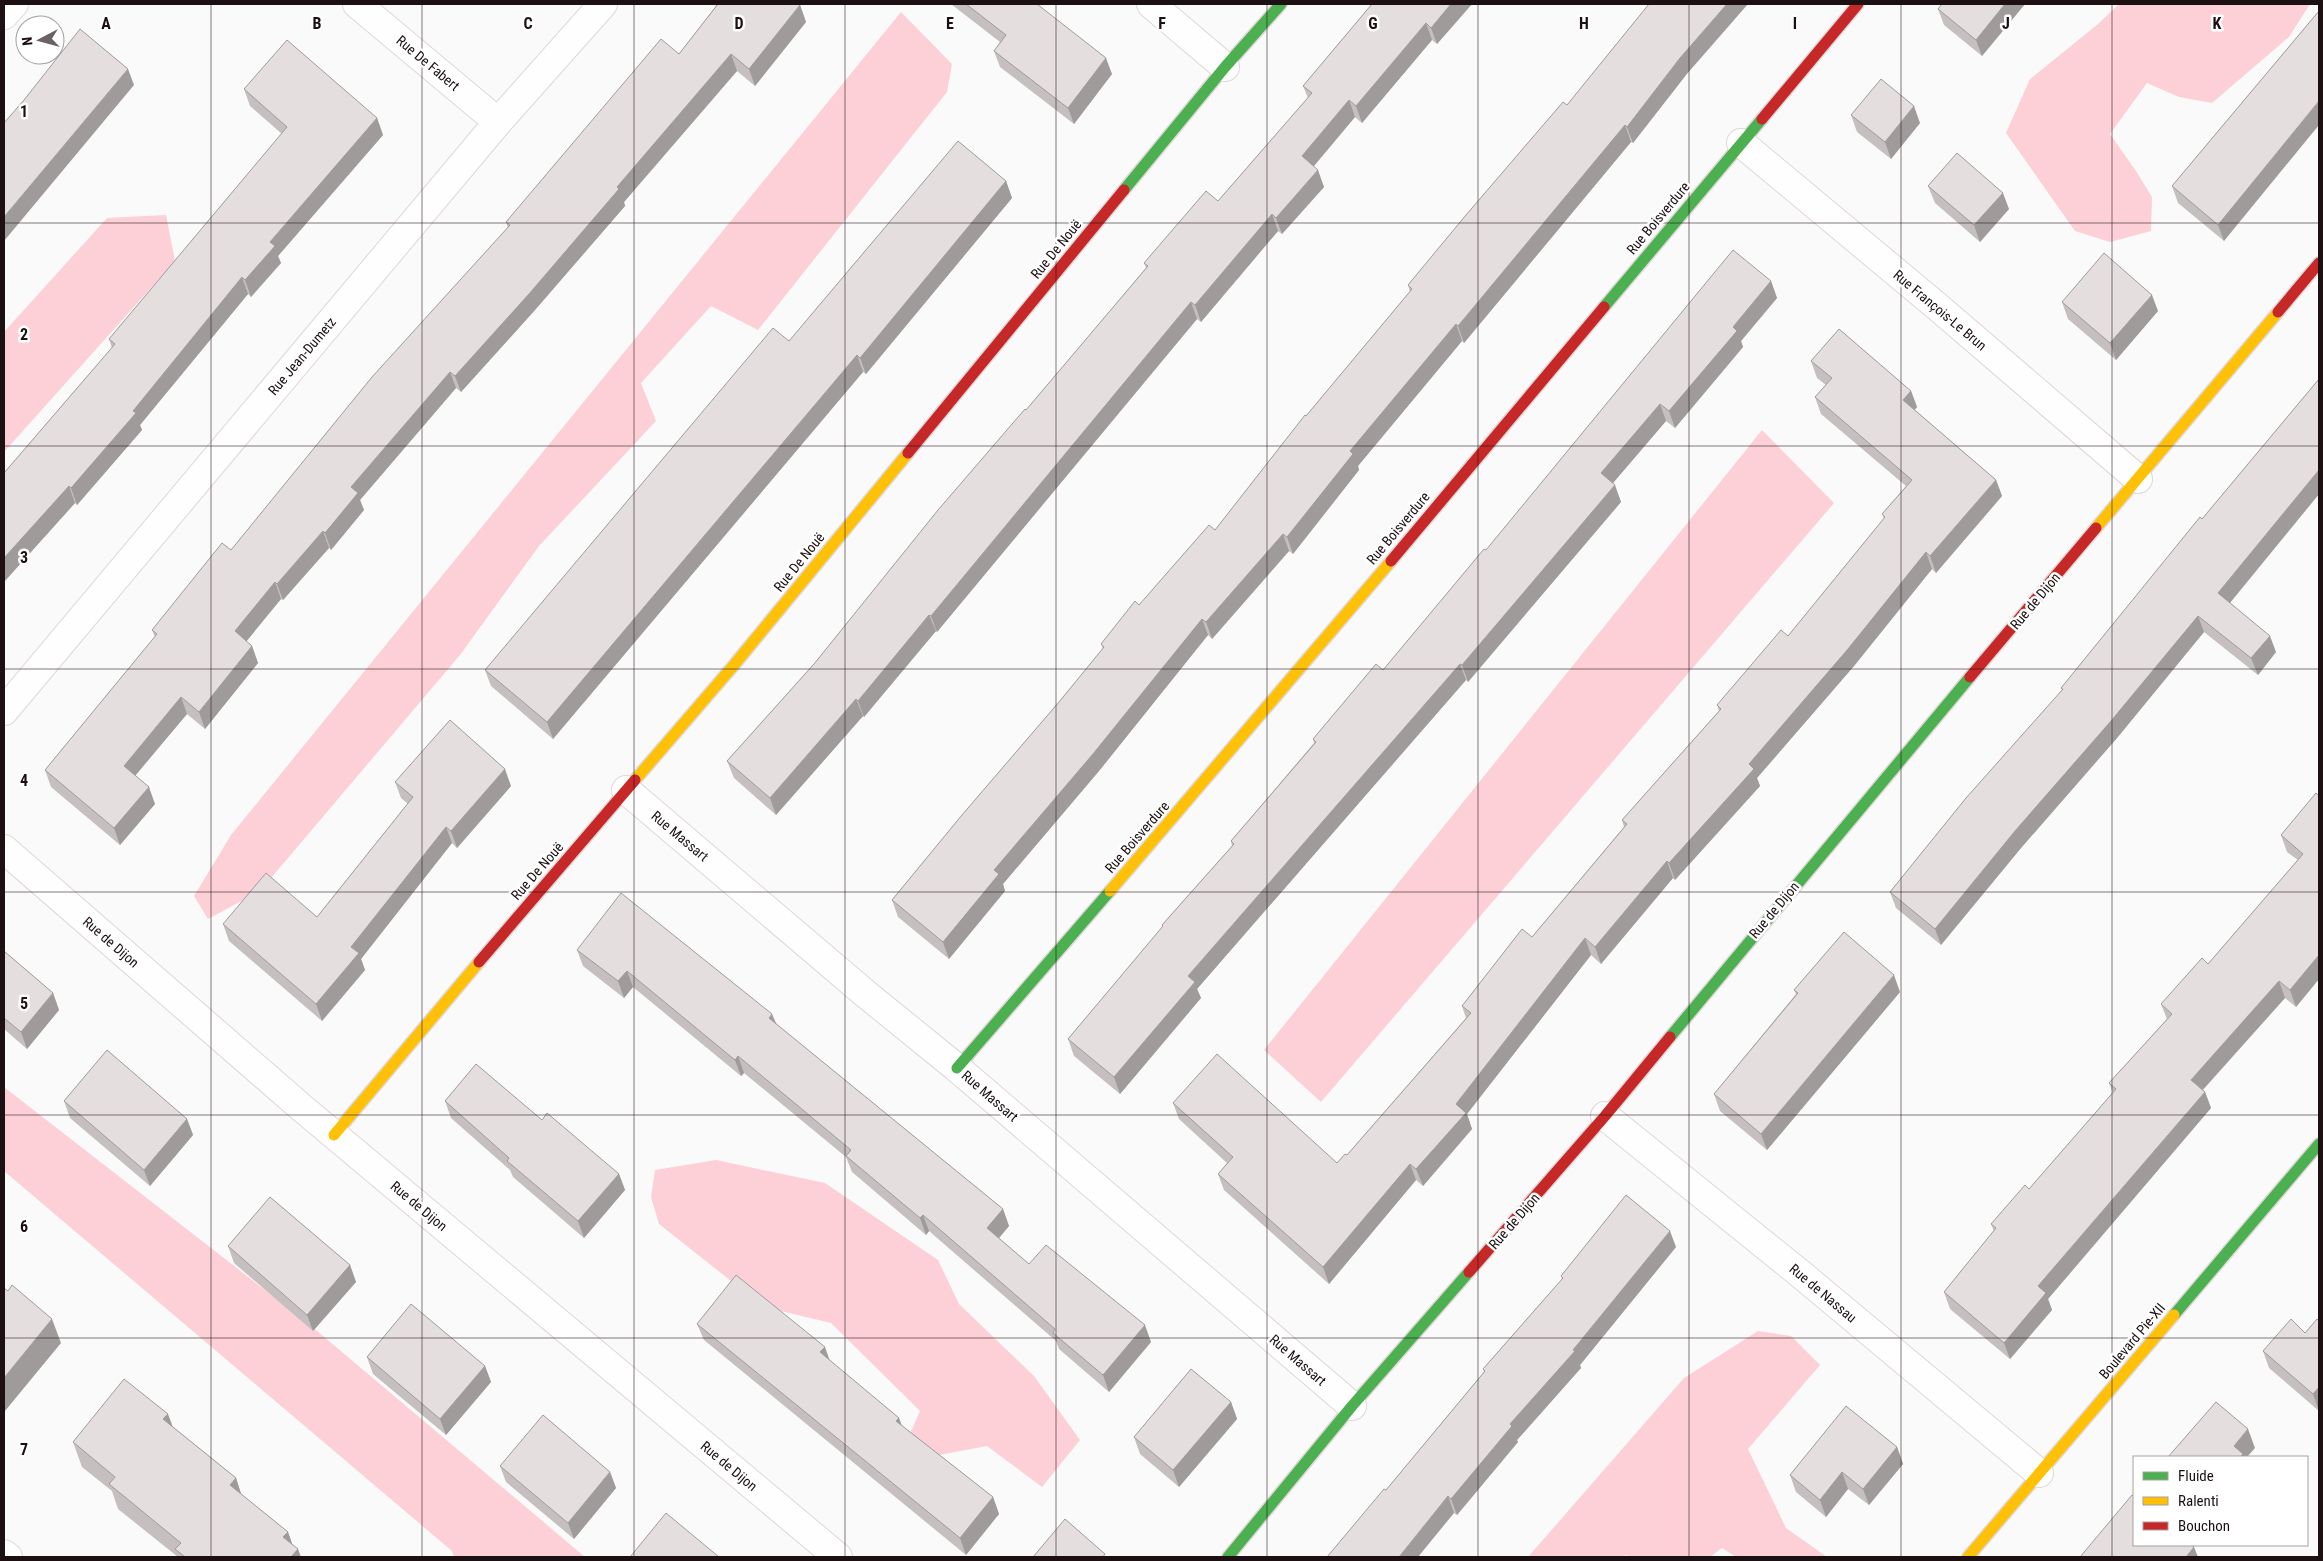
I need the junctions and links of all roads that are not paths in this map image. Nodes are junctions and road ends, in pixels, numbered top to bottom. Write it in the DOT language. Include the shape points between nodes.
graph roads {
  1 [pos="14,4"];
  2 [pos="358,4"];
  3 [pos="603,4"];
  4 [pos="1151,4"];
  5 [pos="1281,4"];
  6 [pos="1858,4"];
  7 [pos="4,15"];
  8 [pos="1225,67"];
  9 [pos="498,122"];
  10 [pos="1740,143"];
  11 [pos="2319,263"];
  12 [pos="2138,479"];
  13 [pos="4,711"];
  14 [pos="626,790"];
  15 [pos="4,849"];
  16 [pos="957,1068"];
  17 [pos="1605,1116"];
  18 [pos="334,1134"];
  19 [pos="2319,1144"];
  20 [pos="1352,1406"];
  21 [pos="2039,1473"];
  22 [pos="4,1554"];
  23 [pos="8,1557"];
  24 [pos="838,1557"];
  25 [pos="1228,1557"];
  26 [pos="1968,1557"];
  1 -- 7 [label="street"];
  2 -- 9 [label="street, Rue De Fabert"];
  3 -- 9 [label="street, Rue Jean-Dumetz"];
  4 -- 8 [label="street"];
  5 -- 8 [label="street, Rue De Nouë"];
  6 -- 10 [label="street, Rue Boisverdure"];
  8 -- 14 [label="street, Rue De Nouë" via="734,666"];
  9 -- 13 [label="street, Rue Jean-Dumetz"];
  10 -- 12 [label="street, Rue François-Le Brun"];
  10 -- 16 [label="street, Rue Boisverdure" via="1276,698"];
  11 -- 12 [label="street, Rue de Dijon"];
  12 -- 17 [label="street, Rue de Dijon" via="1794,886"];
  14 -- 16 [label="street, Rue Massart"];
  14 -- 18 [label="street, Rue De Nouë"];
  15 -- 18 [label="street, Rue de Dijon"];
  16 -- 20 [label="street, Rue Massart"];
  17 -- 20 [label="street, Rue de Dijon"];
  17 -- 21 [label="street, Rue de Nassau" via="1804,1276"];
  18 -- 24 [label="street, Rue de Dijon"];
  19 -- 21 [label="street, Boulevard Pie-XII"];
  20 -- 25 [label="street, Rue de Dijon"];
  21 -- 26 [label="street, Boulevard Pie-XII"];
  22 -- 23 [label="street"];
}
